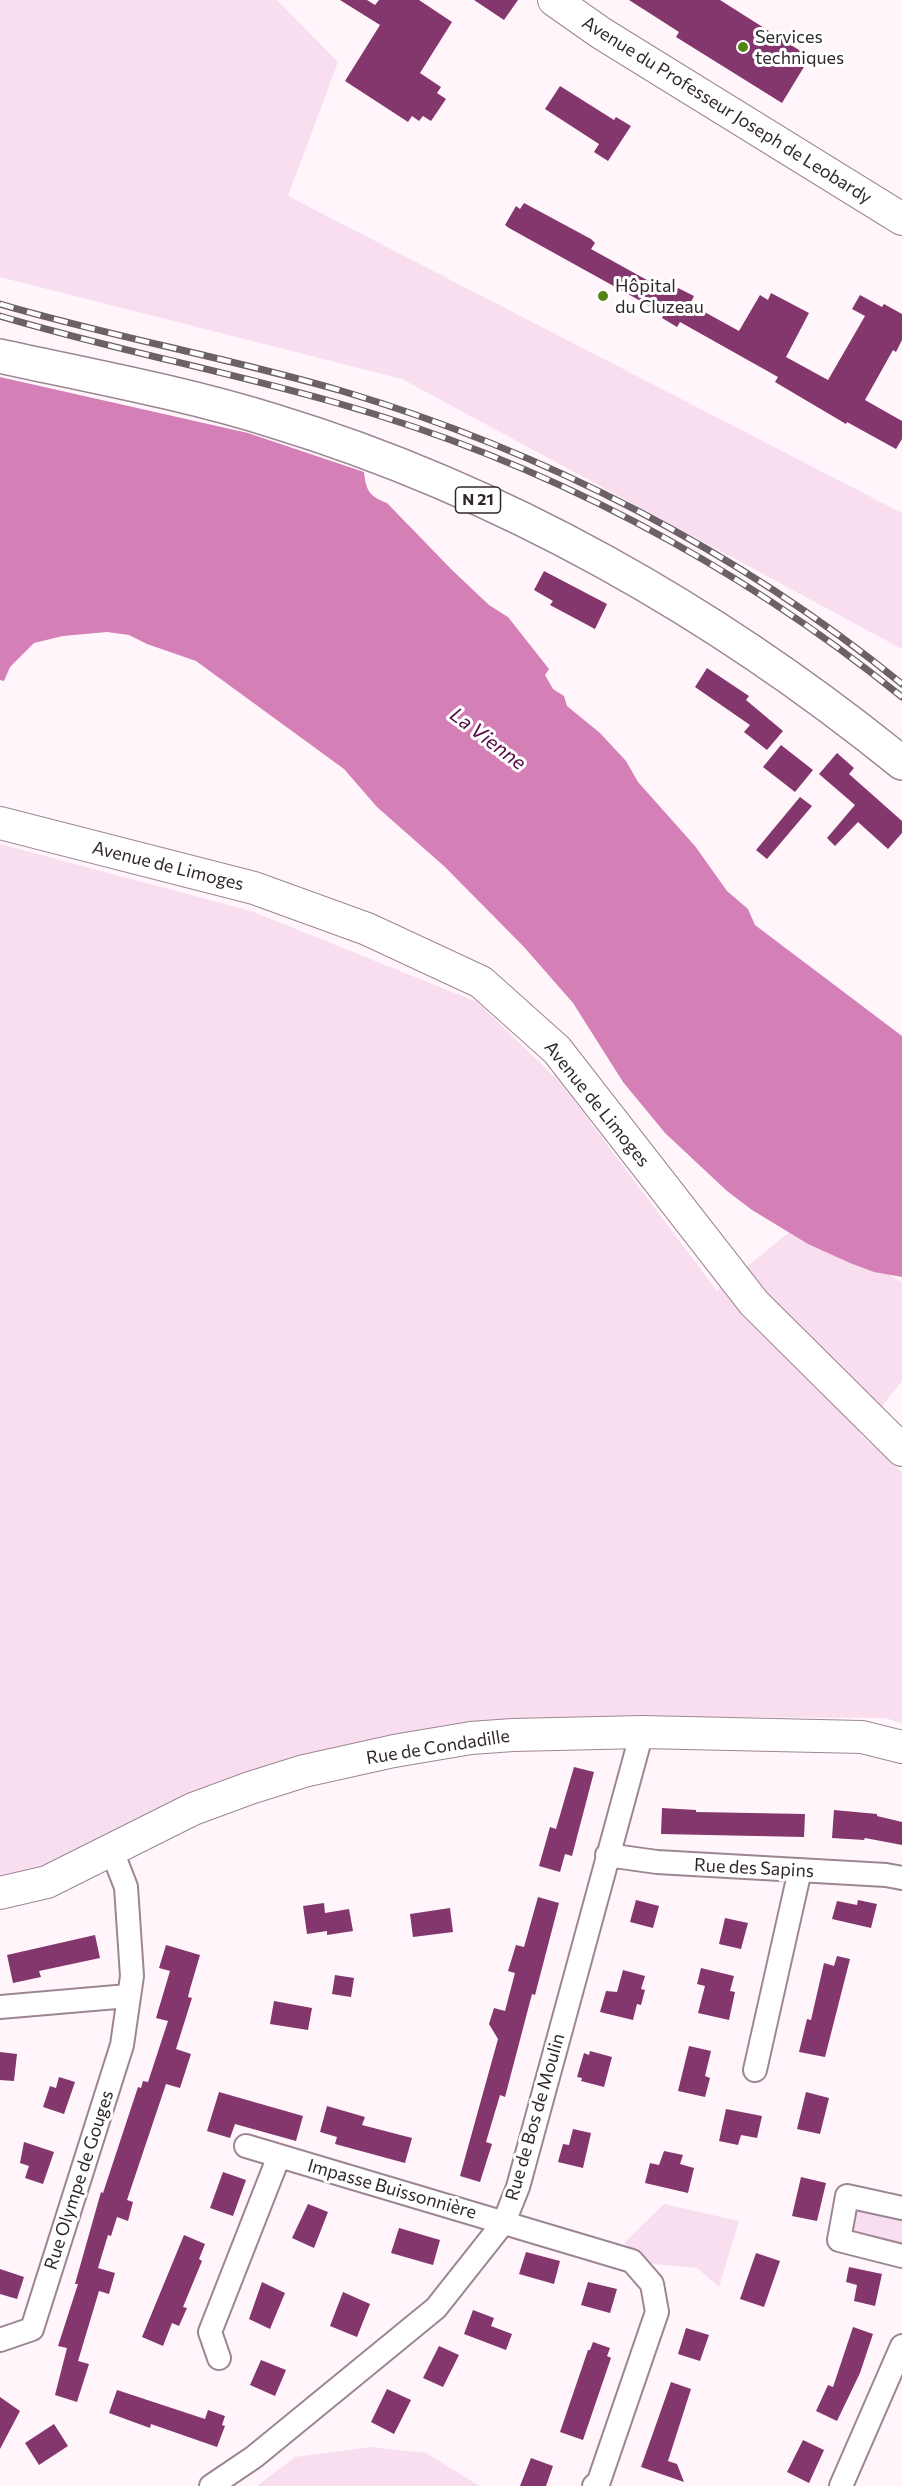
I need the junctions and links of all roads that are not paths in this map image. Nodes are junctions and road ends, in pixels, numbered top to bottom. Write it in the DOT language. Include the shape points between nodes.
graph roads {
  1 [pos="554,0"];
  2 [pos="902,219"];
  3 [pos="0,356"];
  4 [pos="902,764"];
  5 [pos="0,823"];
  6 [pos="902,1450"];
  7 [pos="642,1732"];
  8 [pos="902,1747"];
  9 [pos="112,1851"];
  10 [pos="607,1855"];
  11 [pos="800,1870"];
  12 [pos="902,1878"];
  13 [pos="0,1893"];
  14 [pos="128,1996"];
  15 [pos="0,2007"];
  16 [pos="755,2070"];
  17 [pos="246,2146"];
  18 [pos="279,2156"];
  19 [pos="902,2208"];
  20 [pos="504,2222"];
  21 [pos="902,2256"];
  22 [pos="0,2340"];
  23 [pos="902,2346"];
  24 [pos="219,2358"];
  25 [pos="211,2486"];
  26 [pos="594,2486"];
  27 [pos="841,2486"];
  1 -- 2 [label="main road, Avenue du Professeur Joseph de Leobardy"];
  3 -- 4 [label="main road, N 21" via="273,420 424,476 517,517 621,571 769,662"];
  5 -- 6 [label="main road, Avenue de Limoges" via="254,888 367,929 481,982 557,1050 754,1303"];
  7 -- 8 [label="main road, Rue de Condadille" via="862,1737"];
  7 -- 9 [label="main road, Rue de Condadille" via="471,1738 304,1771 193,1809"];
  7 -- 10 [label="street, Rue de Bos de Moulin"];
  9 -- 13 [label="main road, Rue de Condadille" via="47,1882"];
  9 -- 14 [label="street, Rue Olympe de Gouges" via="126,1887 132,1976"];
  10 -- 11 [label="street, Rue des Sapins" via="657,1862"];
  10 -- 20 [label="street, Rue de Bos de Moulin" via="518,2187"];
  11 -- 12 [label="street, Rue des Sapins"];
  11 -- 16 [label="street"];
  14 -- 15 [label="street"];
  14 -- 22 [label="street, Rue Olympe de Gouges" via="122,2045 32,2329"];
  17 -- 18 [label="street, Impasse Buissonnière"];
  18 -- 20 [label="street, Impasse Buissonnière"];
  18 -- 24 [label="street" via="210,2332"];
  19 -- 21 [label="street" via="847,2196 839,2240"];
  20 -- 25 [label="street, Rue de Bos de Moulin" via="436,2308 254,2457"];
  20 -- 26 [label="street, Impasse Buissonnière" via="632,2261 652,2284 657,2312"];
  23 -- 27 [label="street"];
}
